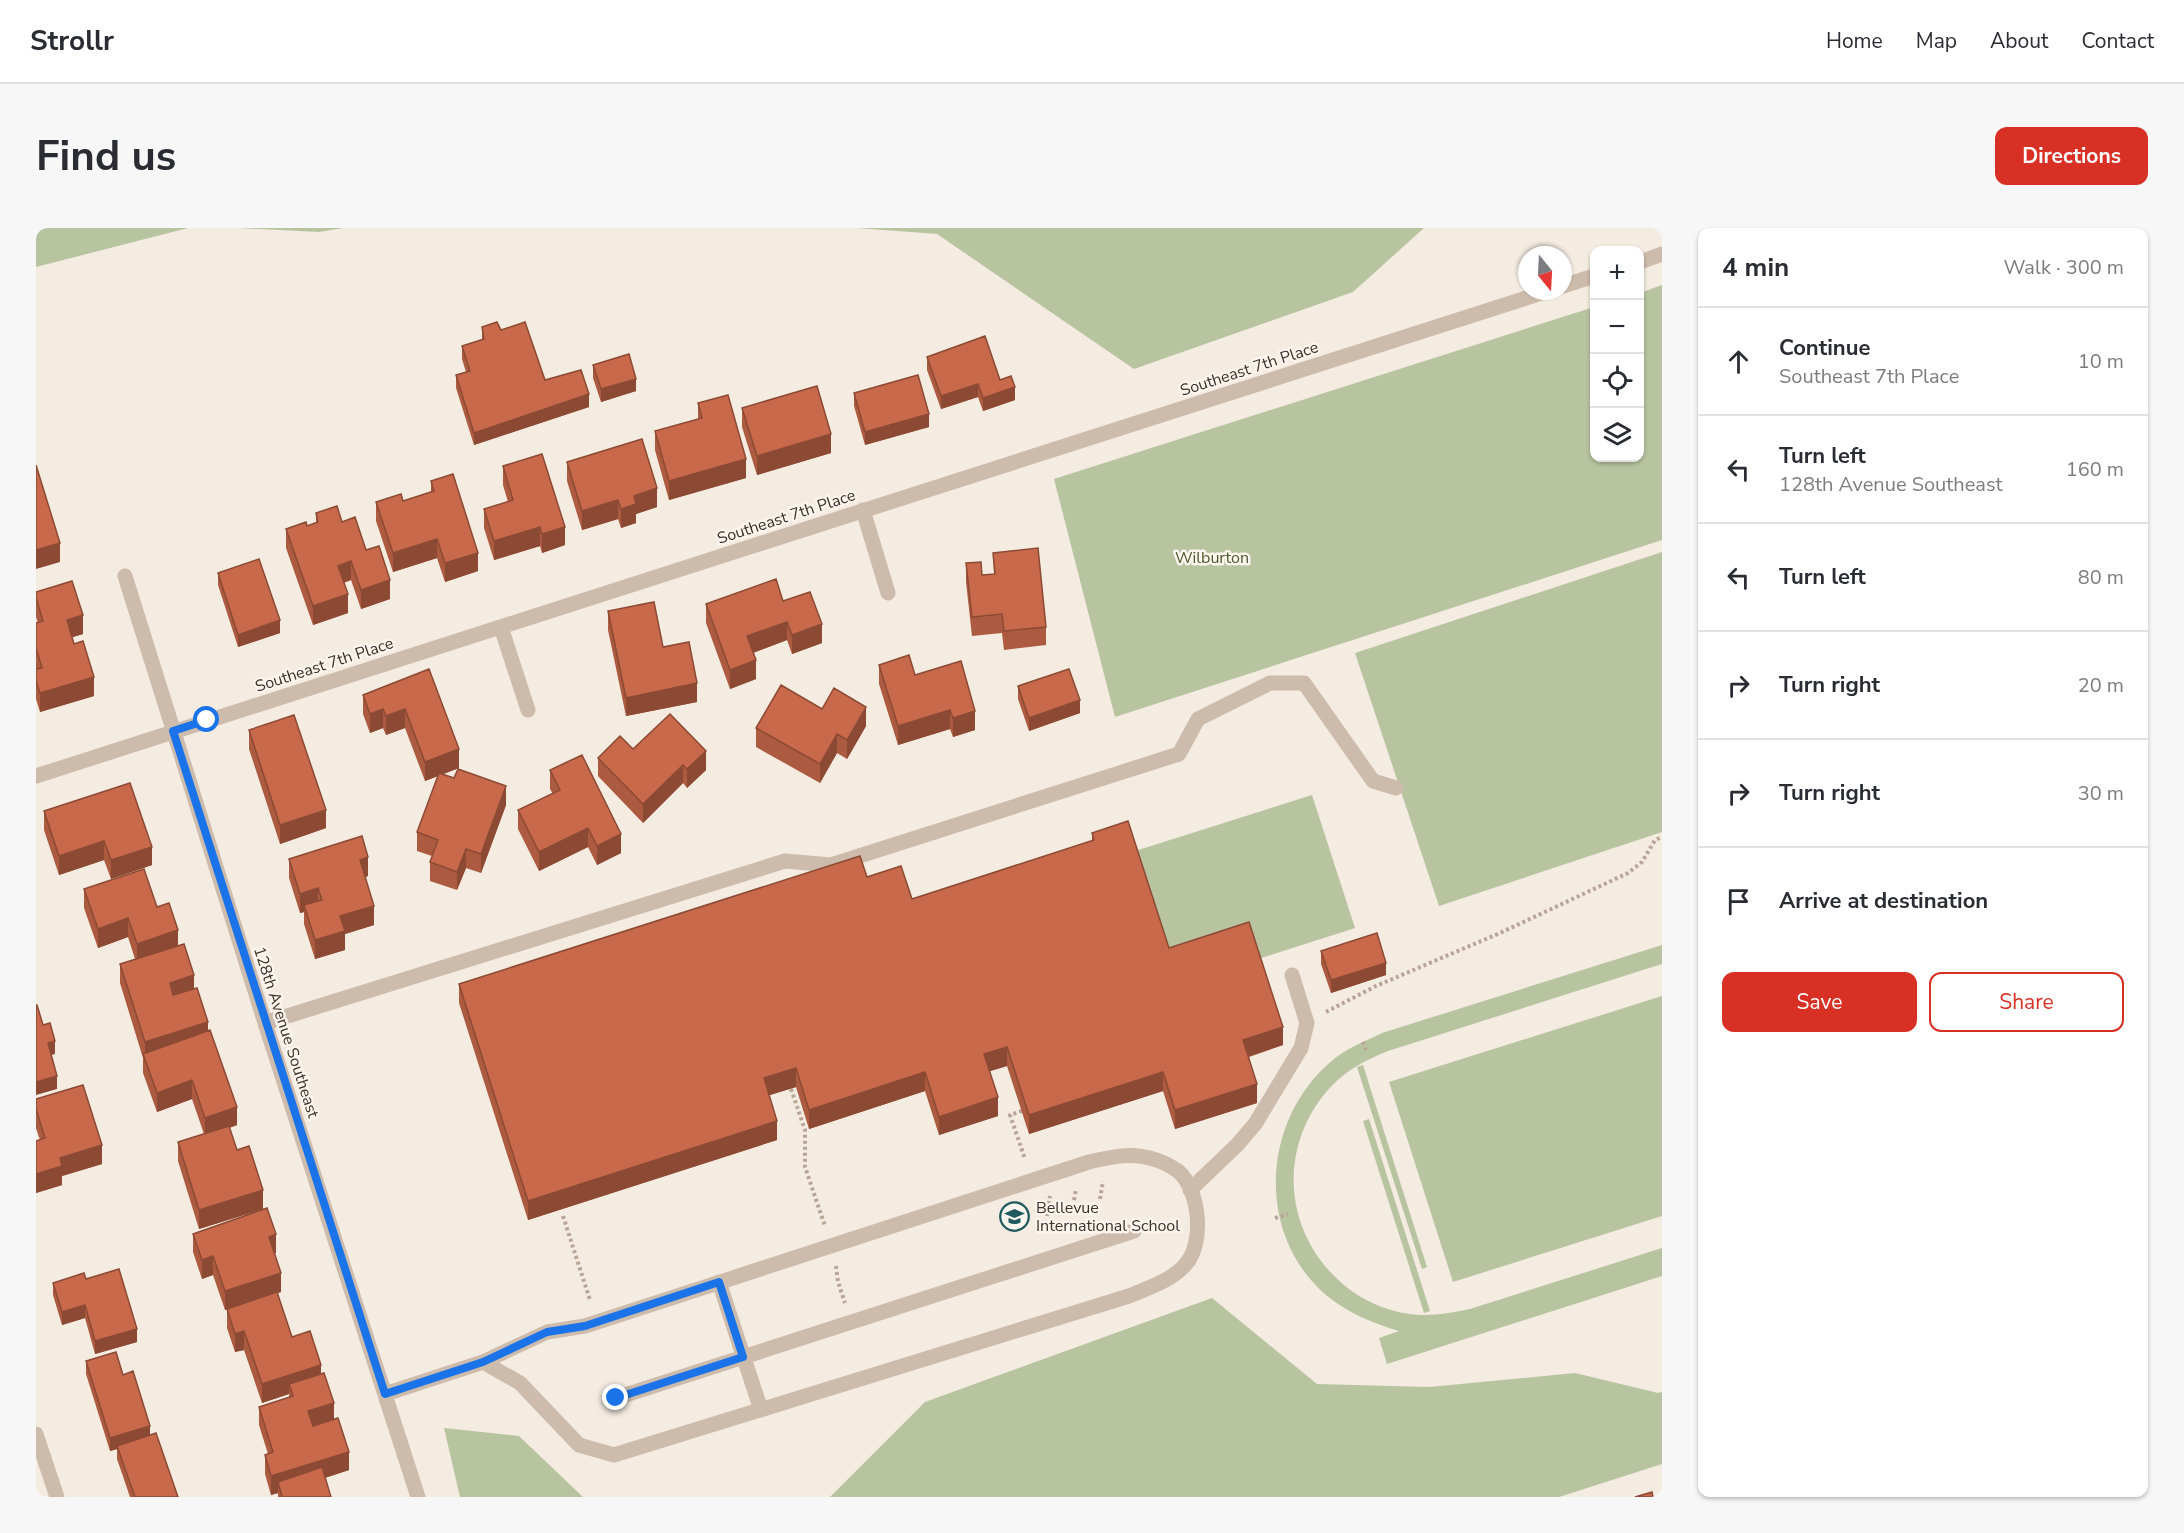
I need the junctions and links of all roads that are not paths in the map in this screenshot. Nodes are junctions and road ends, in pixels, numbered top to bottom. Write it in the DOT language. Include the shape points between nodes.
graph roads {
  1 [pos="1662,254"];
  2 [pos="1644,261"];
  3 [pos="1590,277"];
  4 [pos="1572,283"];
  5 [pos="1520,300"];
  6 [pos="862,510"];
  7 [pos="124,576"];
  8 [pos="888,592"];
  9 [pos="501,627"];
  10 [pos="528,710"];
  11 [pos="173,731"];
  12 [pos="36,776"];
  13 [pos="1396,788"];
  14 [pos="1292,975"];
  15 [pos="266,1023"];
  16 [pos="1190,1190"];
  17 [pos="1134,1232"];
  18 [pos="719,1282"];
  19 [pos="743,1357"];
  20 [pos="483,1362"];
  21 [pos="385,1394"];
  22 [pos="616,1398"];
  23 [pos="761,1410"];
  24 [pos="36,1434"];
  25 [pos="57,1497"];
  26 [pos="418,1497"];
  1 -- 2 [label="street"];
  3 -- 4 [label="street"];
  5 -- 6 [label="street, Southeast 7th Place"];
  6 -- 8 [label="street"];
  6 -- 9 [label="street, Southeast 7th Place"];
  7 -- 11 [label="street, 128th Avenue Southeast"];
  9 -- 10 [label="street"];
  9 -- 11 [label="street, Southeast 7th Place"];
  11 -- 12 [label="street, Southeast 7th Place"];
  11 -- 15 [label="street, 128th Avenue Southeast"];
  13 -- 15 [label="street" via="1373,781 1304,683 1270,683 1198,719 1179,754 831,865 785,861"];
  14 -- 16 [label="street" via="1307,1023 1301,1048 1255,1124"];
  15 -- 21 [label="street, 128th Avenue Southeast"];
  16 -- 18 [label="street" via="1179,1172 1155,1159 1127,1154 1089,1162"];
  16 -- 23 [label="street" via="1198,1214 1198,1239 1186,1264 1164,1281 1129,1296"];
  17 -- 19 [label="street"];
  18 -- 19 [label="street"];
  18 -- 20 [label="street" via="585,1326 547,1332"];
  19 -- 22 [label="street"];
  19 -- 23 [label="street"];
  20 -- 21 [label="street"];
  20 -- 23 [label="street" via="520,1383 579,1445 615,1455"];
  21 -- 26 [label="street, 128th Avenue Southeast"];
  24 -- 25 [label="street"];
}
